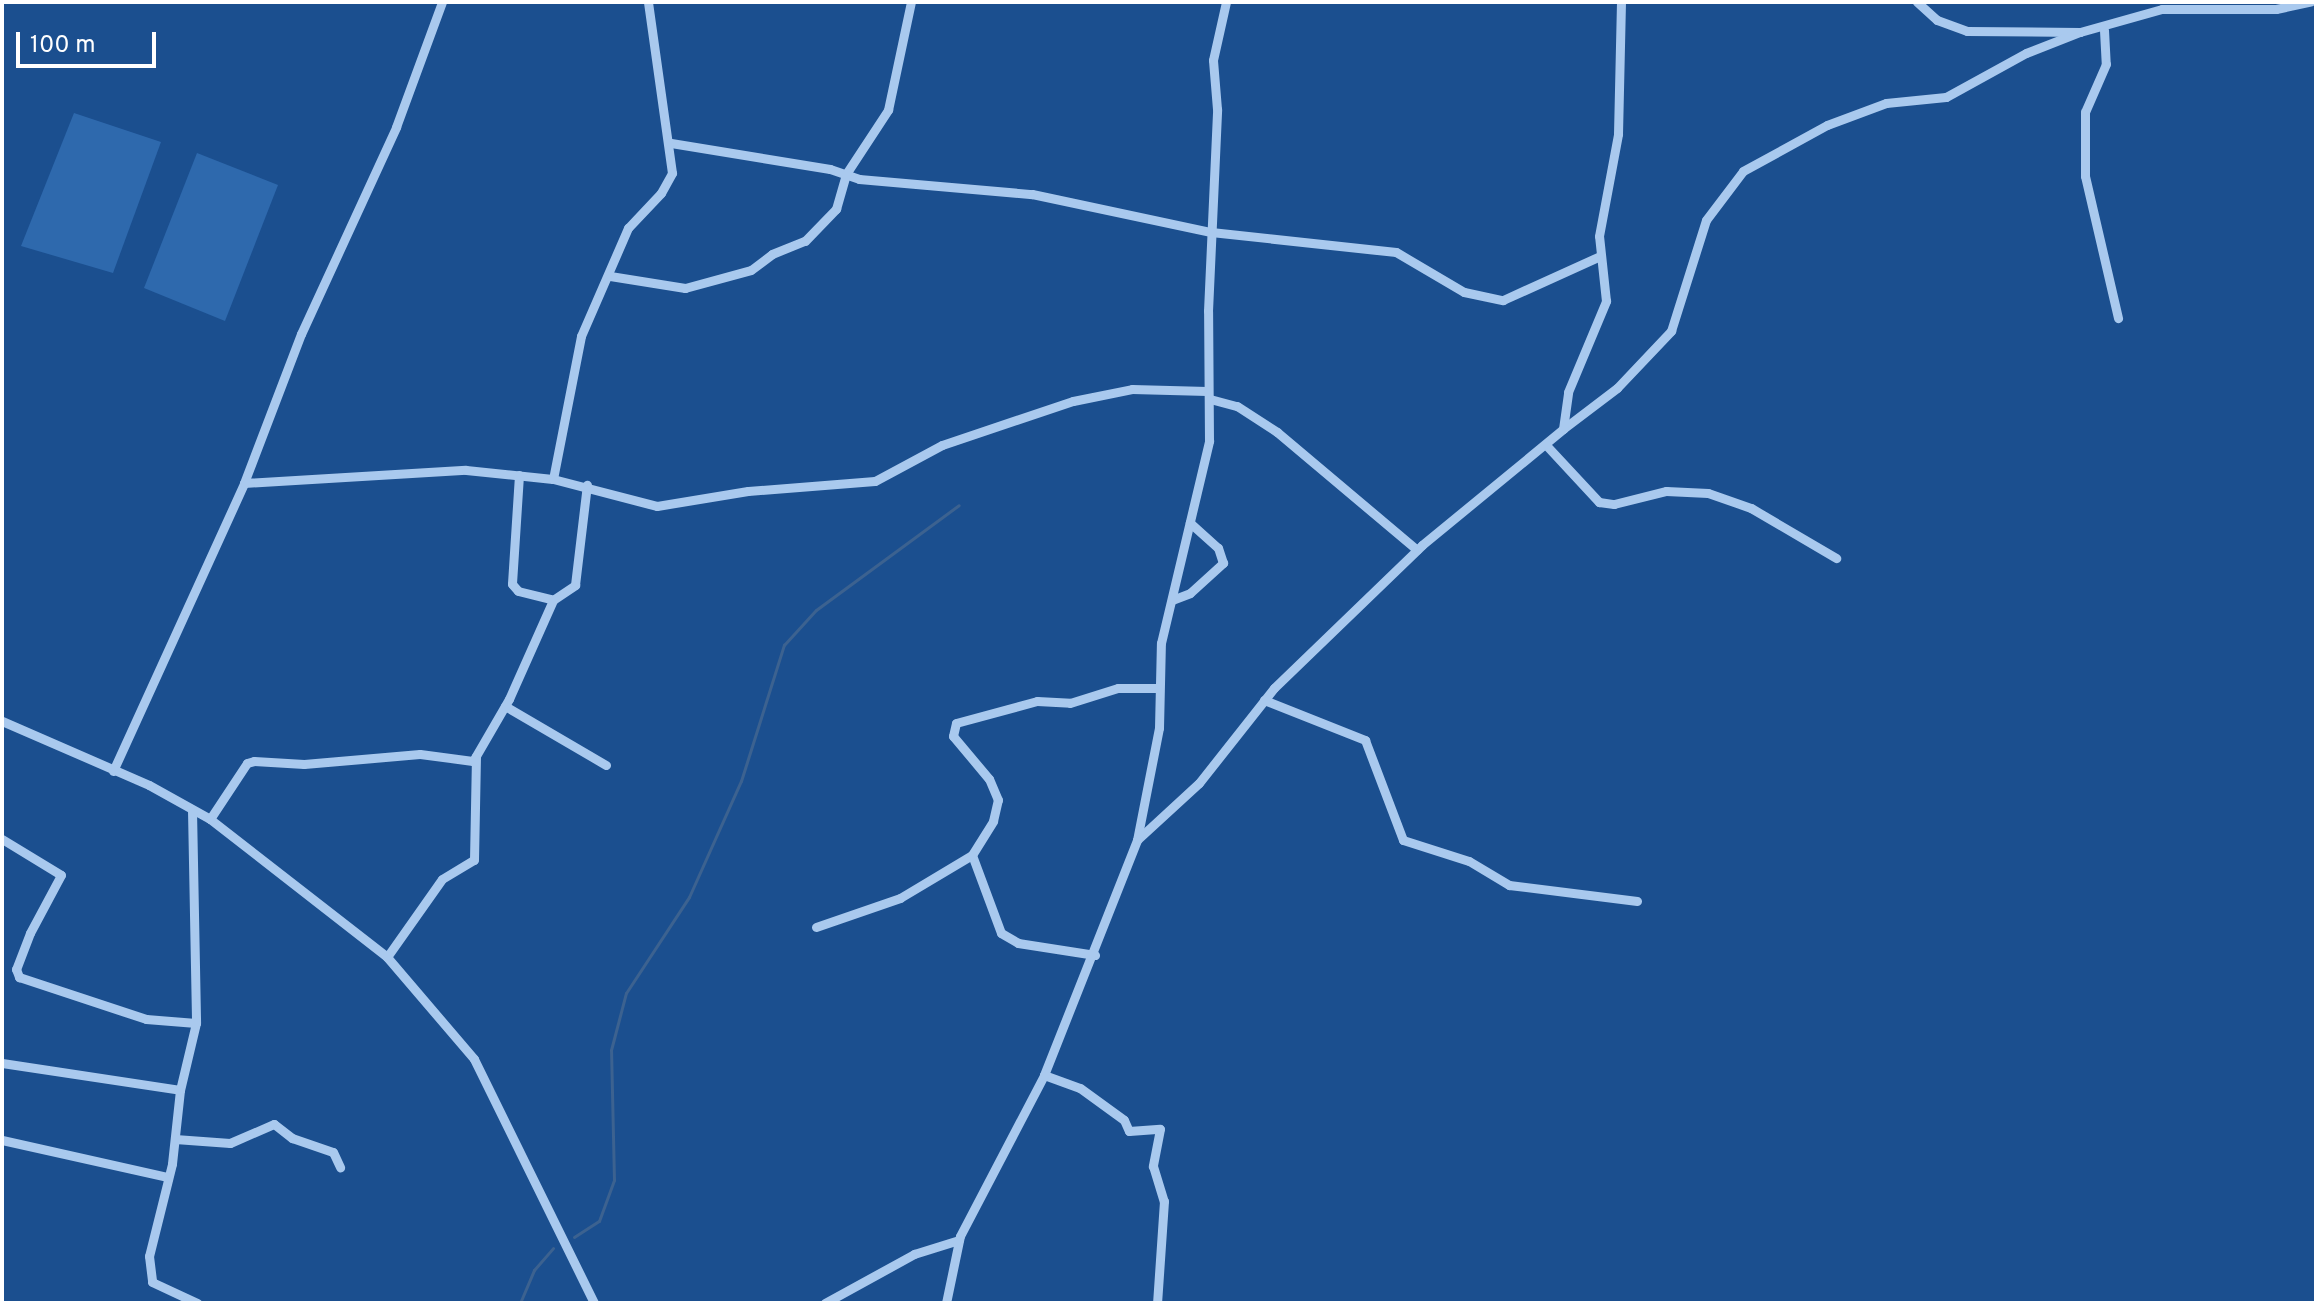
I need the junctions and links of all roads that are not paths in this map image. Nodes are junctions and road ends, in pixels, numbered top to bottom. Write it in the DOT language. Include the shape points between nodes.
graph roads {
  1 [pos="442,2"];
  2 [pos="648,2"];
  3 [pos="911,2"];
  4 [pos="1226,2"];
  5 [pos="1621,2"];
  6 [pos="1917,2"];
  7 [pos="2310,2"];
  8 [pos="2104,30"];
  9 [pos="2080,32"];
  10 [pos="671,143"];
  11 [pos="846,174"];
  12 [pos="1211,232"];
  13 [pos="1600,256"];
  14 [pos="610,276"];
  15 [pos="2118,318"];
  16 [pos="1209,395"];
  17 [pos="1563,429"];
  18 [pos="1546,445"];
  19 [pos="519,475"];
  20 [pos="553,479"];
  21 [pos="244,483"];
  22 [pos="587,485"];
  23 [pos="1190,523"];
  24 [pos="1417,550"];
  25 [pos="1836,558"];
  26 [pos="553,600"];
  27 [pos="1172,600"];
  28 [pos="1159,688"];
  29 [pos="1264,700"];
  30 [pos="505,706"];
  31 [pos="2,721"];
  32 [pos="476,756"];
  33 [pos="606,765"];
  34 [pos="113,771"];
  35 [pos="192,810"];
  36 [pos="210,819"];
  37 [pos="2,839"];
  38 [pos="1137,840"];
  39 [pos="972,855"];
  40 [pos="1637,901"];
  41 [pos="816,927"];
  42 [pos="1095,955"];
  43 [pos="387,957"];
  44 [pos="196,1023"];
  45 [pos="2,1063"];
  46 [pos="1044,1075"];
  47 [pos="180,1090"];
  48 [pos="175,1139"];
  49 [pos="2,1140"];
  50 [pos="340,1167"];
  51 [pos="168,1177"];
  52 [pos="959,1240"];
  53 [pos="197,1303"];
  54 [pos="594,1303"];
  55 [pos="825,1303"];
  56 [pos="946,1303"];
  57 [pos="1157,1303"];
  1 -- 21 [label="street" via="396,127 301,334"];
  2 -- 10 [label="street"];
  3 -- 11 [label="street" via="892,102 879,131"];
  4 -- 12 [label="street" via="1213,60 1217,109"];
  5 -- 13 [label="street" via="1618,134 1600,226"];
  6 -- 9 [label="street" via="1937,20 1967,31"];
  7 -- 8 [label="street" via="2276,9 2162,9"];
  8 -- 9 [label="street"];
  8 -- 15 [label="street" via="2106,64 2085,112 2085,176"];
  9 -- 17 [label="street" via="2026,53 1946,97 1886,103 1827,125 1743,171 1706,220 1671,331 1617,388"];
  10 -- 11 [label="street"];
  10 -- 14 [label="street" via="672,173 628,228"];
  11 -- 12 [label="street" via="880,182 1032,194"];
  11 -- 14 [label="street" via="836,209 805,241 772,254 751,270 685,288"];
  12 -- 13 [label="street" via="1396,252 1464,292 1503,300"];
  12 -- 16 [label="street"];
  13 -- 17 [label="street" via="1606,301 1568,392"];
  14 -- 20 [label="street" via="581,336"];
  16 -- 22 [label="street" via="1132,389 1073,401 942,445 875,481 748,491 657,506"];
  16 -- 23 [label="street" via="1209,441"];
  16 -- 24 [label="street" via="1277,432"];
  17 -- 18 [label="street"];
  18 -- 24 [label="street"];
  18 -- 25 [label="street" via="1599,502 1614,504 1666,491 1708,493 1751,508"];
  19 -- 20 [label="street"];
  19 -- 21 [label="street" via="402,471"];
  19 -- 26 [label="street" via="512,584 518,591"];
  20 -- 22 [label="street"];
  21 -- 34 [label="street"];
  22 -- 26 [label="street" via="575,585"];
  23 -- 27 [label="street"];
  23 -- 27 [label="street" via="1221,552 1223,563 1200,586"];
  24 -- 29 [label="street"];
  26 -- 30 [label="street"];
  27 -- 28 [label="street" via="1161,643"];
  28 -- 38 [label="street" via="1159,728"];
  28 -- 39 [label="street" via="1118,688 1070,703 1037,701 956,723 953,736 989,779 998,800 993,821"];
  29 -- 38 [label="street" via="1199,783"];
  29 -- 40 [label="street" via="1365,740 1403,840 1469,861 1509,885"];
  30 -- 32 [label="street"];
  30 -- 33 [label="street"];
  31 -- 34 [label="street"];
  32 -- 36 [label="street" via="467,763 420,754 304,764 254,761 247,763"];
  32 -- 43 [label="street" via="474,860 442,879"];
  34 -- 35 [label="street"];
  35 -- 36 [label="street"];
  35 -- 44 [label="street"];
  36 -- 43 [label="street"];
  37 -- 44 [label="street" via="61,875 30,933 16,969 19,977 146,1019"];
  38 -- 42 [label="street"];
  39 -- 41 [label="street" via="900,898"];
  39 -- 42 [label="street" via="1001,933 1018,943"];
  42 -- 46 [label="street"];
  43 -- 54 [label="street" via="474,1059"];
  44 -- 47 [label="street"];
  45 -- 47 [label="street"];
  46 -- 52 [label="street"];
  46 -- 57 [label="street" via="1080,1088 1124,1120 1129,1131 1160,1129 1153,1166 1164,1201"];
  47 -- 48 [label="street"];
  48 -- 50 [label="street" via="230,1143 274,1124 292,1138 333,1152"];
  48 -- 51 [label="street"];
  49 -- 51 [label="street"];
  51 -- 53 [label="street" via="151,1238 150,1275 157,1286"];
  52 -- 55 [label="street" via="914,1254"];
  52 -- 56 [label="street"];
}
